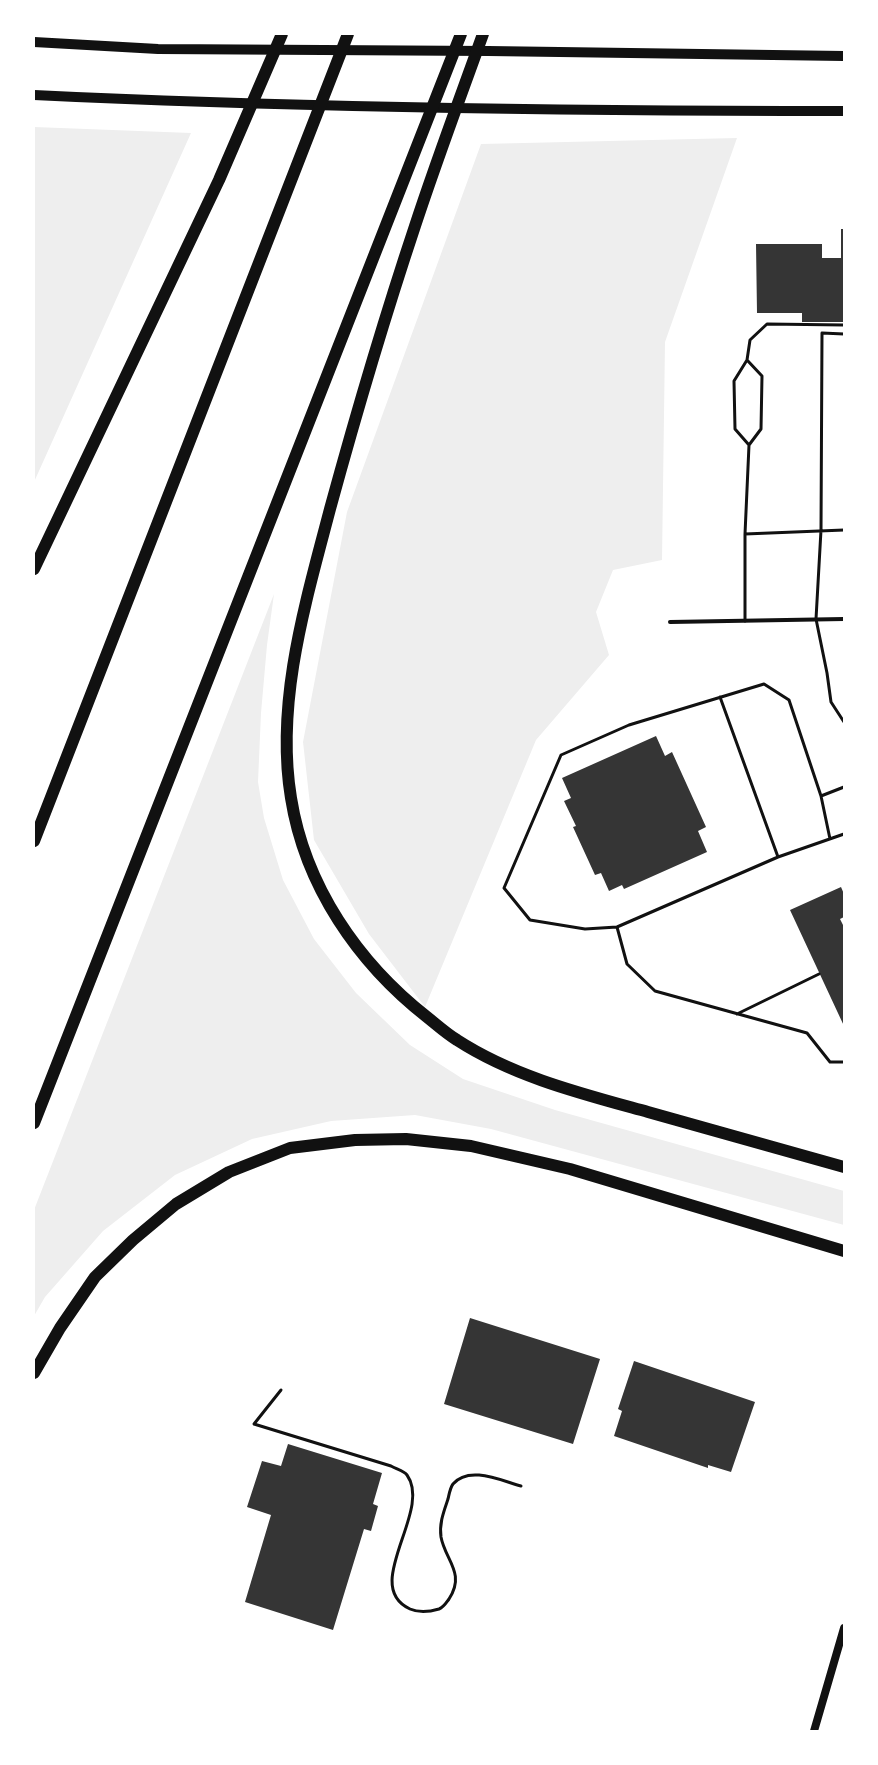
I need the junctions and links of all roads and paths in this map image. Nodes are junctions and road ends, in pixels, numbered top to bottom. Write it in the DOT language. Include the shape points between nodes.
graph roads {
  1 [pos="282,34"];
  2 [pos="348,34"];
  3 [pos="461,34"];
  4 [pos="483,34"];
  5 [pos="34,42"];
  6 [pos="844,56"];
  7 [pos="34,94"];
  8 [pos="844,112"];
  9 [pos="844,325"];
  10 [pos="844,334"];
  11 [pos="746,360"];
  12 [pos="749,445"];
  13 [pos="821,530"];
  14 [pos="844,530"];
  15 [pos="745,534"];
  16 [pos="34,570"];
  17 [pos="816,619"];
  18 [pos="844,619"];
  19 [pos="745,621"];
  20 [pos="670,622"];
  21 [pos="720,697"];
  22 [pos="844,722"];
  23 [pos="844,787"];
  24 [pos="821,796"];
  25 [pos="844,834"];
  26 [pos="830,839"];
  27 [pos="34,842"];
  28 [pos="778,857"];
  29 [pos="617,927"];
  30 [pos="820,974"];
  31 [pos="737,1014"];
  32 [pos="844,1062"];
  33 [pos="34,1123"];
  34 [pos="844,1167"];
  35 [pos="844,1251"];
  36 [pos="34,1373"];
  37 [pos="281,1390"];
  38 [pos="521,1486"];
  39 [pos="844,1628"];
  40 [pos="814,1731"];
  1 -- 16 [label="highway" via="219,180"];
  2 -- 27 [label="highway"];
  3 -- 33 [label="highway"];
  4 -- 34 [label="highway" via="414,226 342,466 305,605 290,692 285,748 291,800 304,848 328,906 352,942 382,977 418,1010 457,1040 509,1068 583,1094"];
  5 -- 6 [label="main road" via="158,49"];
  7 -- 8 [label="main road" via="234,104 591,111"];
  9 -- 11 [label="lane" via="767,324 750,340"];
  10 -- 13 [label="lane" via="822,333"];
  11 -- 12 [label="lane" via="734,381 735,429"];
  11 -- 12 [label="lane" via="762,376 761,429"];
  12 -- 15 [label="lane"];
  13 -- 14 [label="lane"];
  13 -- 15 [label="lane"];
  13 -- 17 [label="lane"];
  15 -- 19 [label="lane"];
  17 -- 18 [label="street"];
  17 -- 19 [label="street"];
  17 -- 22 [label="lane" via="831,702"];
  19 -- 20 [label="street"];
  21 -- 24 [label="lane" via="764,684 789,700"];
  21 -- 28 [label="lane"];
  21 -- 29 [label="lane" via="629,725 561,755 504,888 530,920 585,929"];
  23 -- 24 [label="lane"];
  24 -- 26 [label="lane"];
  25 -- 26 [label="lane"];
  26 -- 28 [label="lane"];
  28 -- 29 [label="lane"];
  29 -- 31 [label="lane" via="627,964 655,991"];
  30 -- 31 [label="lane"];
  31 -- 32 [label="lane" via="807,1033 830,1062"];
  35 -- 36 [label="highway" via="570,1169 471,1146 406,1139 355,1140 290,1148 229,1172 176,1204 133,1240 95,1277 60,1328"];
  37 -- 38 [label="lane" via="254,1424 391,1466 406,1474 413,1488 413,1503 393,1569 391,1584 398,1600 410,1608 427,1612 443,1608 454,1591 456,1572 441,1538 440,1525 452,1485 465,1476 481,1475"];
  39 -- 40 [label="main road"];
}
